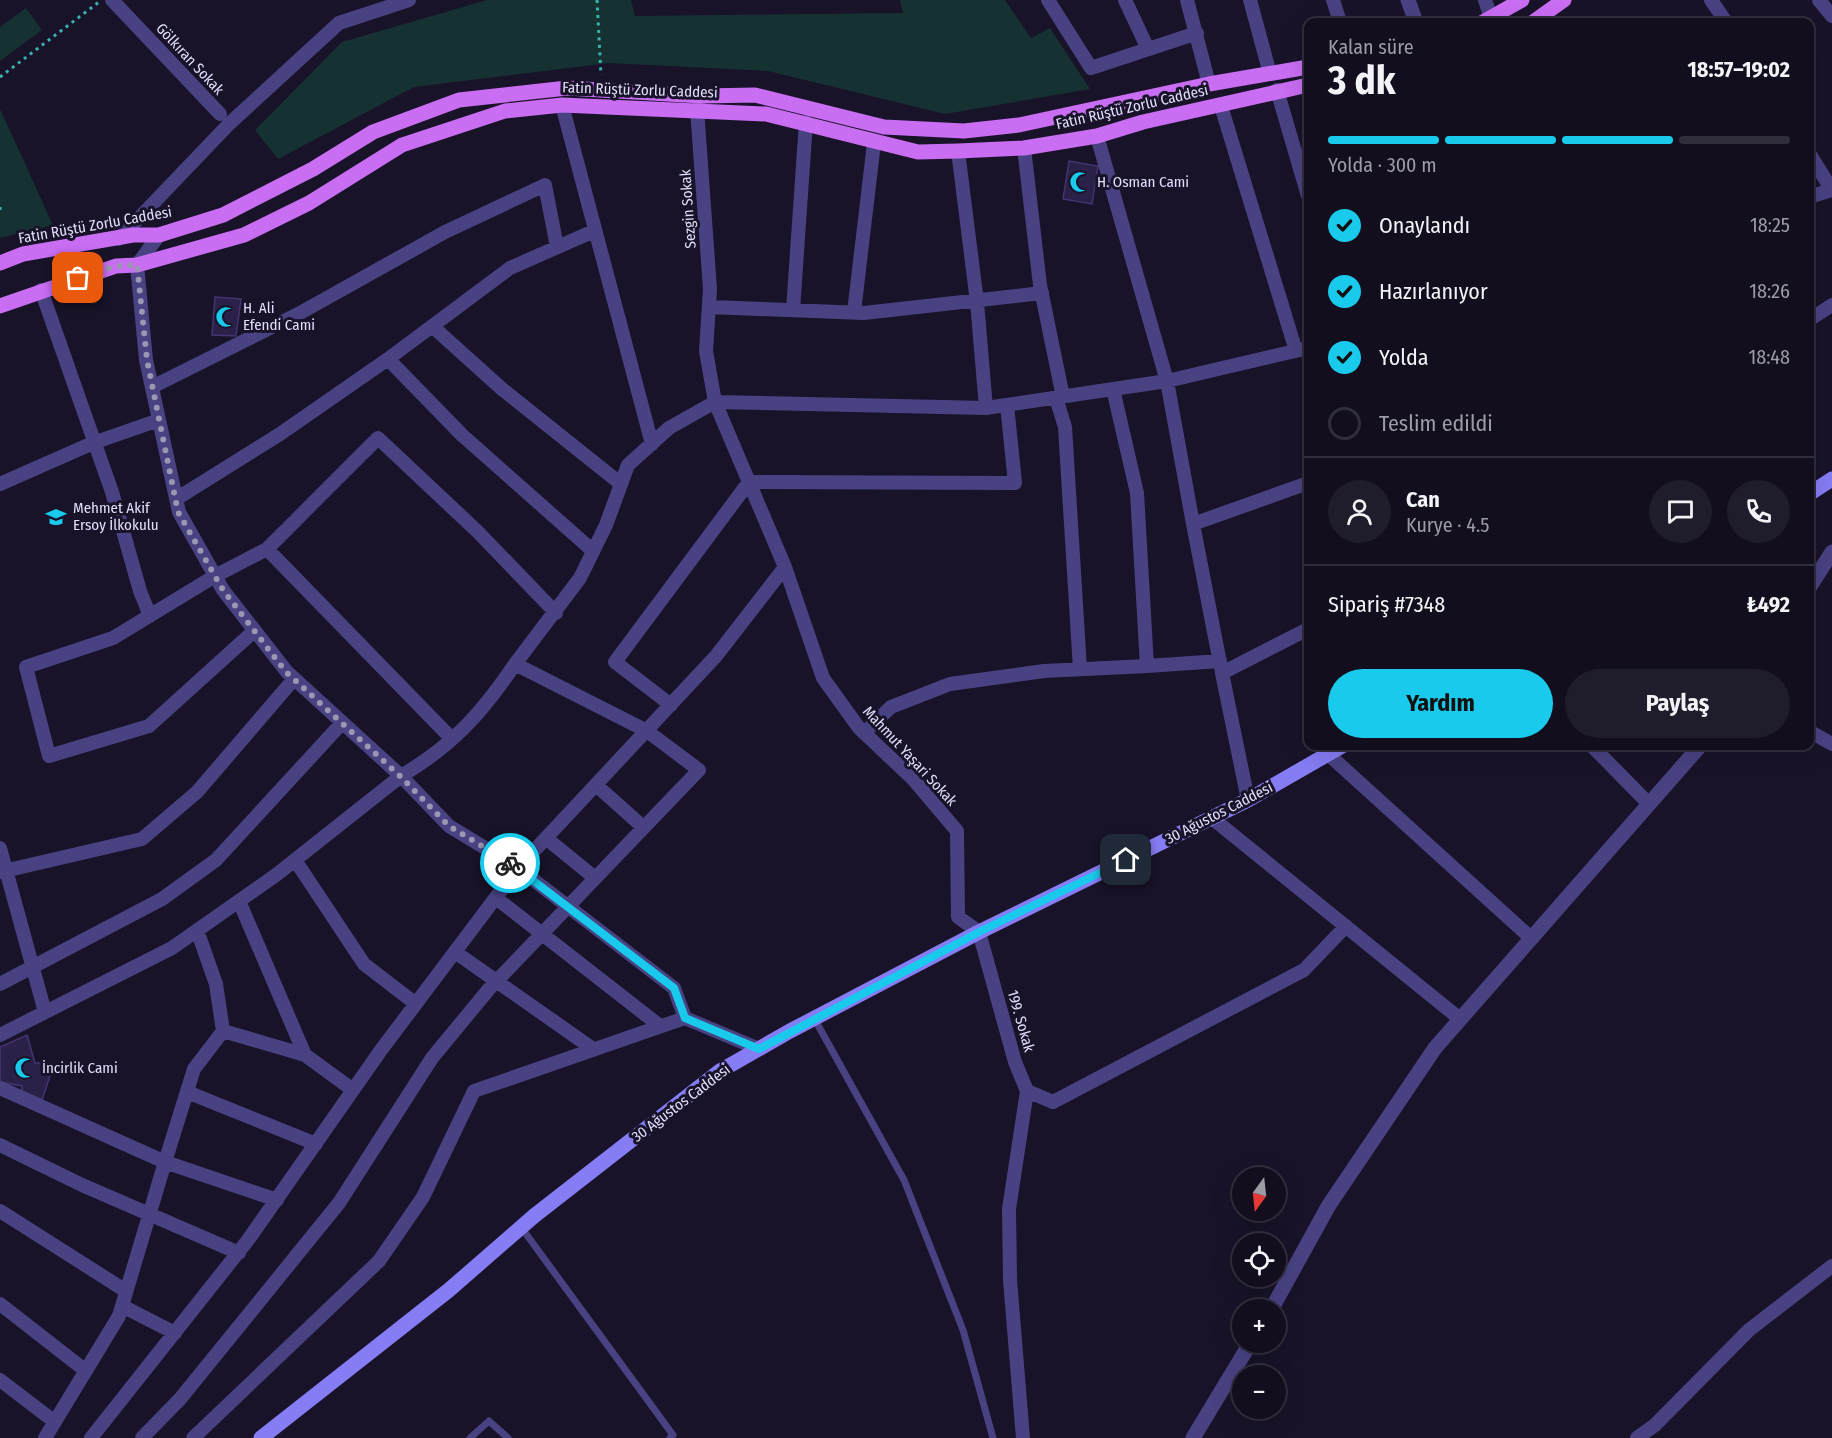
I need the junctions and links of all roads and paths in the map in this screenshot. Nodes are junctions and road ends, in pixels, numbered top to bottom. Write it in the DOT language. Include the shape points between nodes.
graph roads {
  1 [pos="102,0"];
  2 [pos="112,0"];
  3 [pos="409,0"];
  4 [pos="597,0"];
  5 [pos="1048,0"];
  6 [pos="1125,0"];
  7 [pos="1187,0"];
  8 [pos="1250,0"];
  9 [pos="1333,0"];
  10 [pos="1408,0"];
  11 [pos="1485,0"];
  12 [pos="1522,0"];
  13 [pos="1564,0"];
  14 [pos="1711,0"];
  15 [pos="1819,0"];
  16 [pos="1832,16"];
  17 [pos="1339,18"];
  18 [pos="1415,18"];
  19 [pos="1487,18"];
  20 [pos="1490,18"];
  21 [pos="1543,18"];
  22 [pos="1723,18"];
  23 [pos="1197,33"];
  24 [pos="1148,49"];
  25 [pos="1304,68"];
  26 [pos="1270,74"];
  27 [pos="0,77"];
  28 [pos="1209,84"];
  29 [pos="1304,86"];
  30 [pos="602,89"];
  31 [pos="1277,90"];
  32 [pos="562,105"];
  33 [pos="1221,106"];
  34 [pos="697,109"];
  35 [pos="220,114"];
  36 [pos="806,122"];
  37 [pos="1097,136"];
  38 [pos="874,143"];
  39 [pos="1024,148"];
  40 [pos="958,151"];
  41 [pos="1814,161"];
  42 [pos="1304,182"];
  43 [pos="1832,190"];
  44 [pos="1814,195"];
  45 [pos="594,231"];
  46 [pos="159,235"];
  47 [pos="119,239"];
  48 [pos="556,247"];
  49 [pos="0,263"];
  50 [pos="137,265"];
  51 [pos="41,290"];
  52 [pos="1041,293"];
  53 [pos="977,302"];
  54 [pos="1832,305"];
  55 [pos="0,306"];
  56 [pos="709,307"];
  57 [pos="793,310"];
  58 [pos="854,312"];
  59 [pos="1814,317"];
  60 [pos="432,326"];
  61 [pos="1302,349"];
  62 [pos="388,359"];
  63 [pos="1167,381"];
  64 [pos="152,387"];
  65 [pos="1113,389"];
  66 [pos="1060,397"];
  67 [pos="715,402"];
  68 [pos="1007,405"];
  69 [pos="986,408"];
  70 [pos="159,420"];
  71 [pos="93,442"];
  72 [pos="652,444"];
  73 [pos="1832,479"];
  74 [pos="749,482"];
  75 [pos="0,484"];
  76 [pos="621,484"];
  77 [pos="1304,484"];
  78 [pos="1814,491"];
  79 [pos="176,499"];
  80 [pos="1193,524"];
  81 [pos="267,549"];
  82 [pos="593,551"];
  83 [pos="1832,552"];
  84 [pos="785,567"];
  85 [pos="215,576"];
  86 [pos="1814,580"];
  87 [pos="556,613"];
  88 [pos="150,616"];
  89 [pos="255,631"];
  90 [pos="1304,631"];
  91 [pos="515,664"];
  92 [pos="1147,666"];
  93 [pos="1221,667"];
  94 [pos="1080,669"];
  95 [pos="294,679"];
  96 [pos="670,705"];
  97 [pos="342,723"];
  98 [pos="646,731"];
  99 [pos="864,733"];
  100 [pos="1814,734"];
  101 [pos="452,739"];
  102 [pos="1832,744"];
  103 [pos="1335,750"];
  104 [pos="1596,750"];
  105 [pos="1696,750"];
  106 [pos="1328,754"];
  107 [pos="400,776"];
  108 [pos="596,785"];
  109 [pos="1248,800"];
  110 [pos="1649,804"];
  111 [pos="1212,818"];
  112 [pos="644,827"];
  113 [pos="546,838"];
  114 [pos="0,848"];
  115 [pos="295,860"];
  116 [pos="518,868"];
  117 [pos="3,871"];
  118 [pos="595,878"];
  119 [pos="496,898"];
  120 [pos="239,901"];
  121 [pos="569,905"];
  122 [pos="1346,926"];
  123 [pos="197,930"];
  124 [pos="979,932"];
  125 [pos="541,934"];
  126 [pos="1531,938"];
  127 [pos="455,952"];
  128 [pos="31,967"];
  129 [pos="496,982"];
  130 [pos="0,984"];
  131 [pos="416,1004"];
  132 [pos="45,1012"];
  133 [pos="685,1018"];
  134 [pos="814,1018"];
  135 [pos="1460,1019"];
  136 [pos="660,1026"];
  137 [pos="223,1031"];
  138 [pos="0,1035"];
  139 [pos="593,1049"];
  140 [pos="759,1049"];
  141 [pos="305,1055"];
  142 [pos="0,1088"];
  143 [pos="353,1090"];
  144 [pos="1027,1091"];
  145 [pos="187,1092"];
  146 [pos="316,1144"];
  147 [pos="0,1145"];
  148 [pos="165,1162"];
  149 [pos="276,1200"];
  150 [pos="0,1211"];
  151 [pos="149,1214"];
  152 [pos="521,1227"];
  153 [pos="238,1253"];
  154 [pos="1832,1266"];
  155 [pos="126,1291"];
  156 [pos="1277,1299"];
  157 [pos="0,1304"];
  158 [pos="122,1306"];
  159 [pos="175,1333"];
  160 [pos="1244,1353"];
  161 [pos="86,1371"];
  162 [pos="0,1380"];
  163 [pos="55,1422"];
  164 [pos="45,1438"];
  165 [pos="91,1438"];
  166 [pos="142,1438"];
  167 [pos="193,1438"];
  168 [pos="261,1438"];
  169 [pos="470,1438"];
  170 [pos="508,1438"];
  171 [pos="669,1438"];
  172 [pos="993,1438"];
  173 [pos="1023,1438"];
  174 [pos="1193,1438"];
  175 [pos="1637,1438"];
  1 -- 27 [label="path"];
  2 -- 35 [label="street, Gölkıran Sokak"];
  3 -- 47 [label="street" via="339,23 229,124"];
  4 -- 30 [label="path"];
  5 -- 24 [label="street" via="1091,68"];
  6 -- 24 [label="street"];
  7 -- 23 [label="street"];
  8 -- 26 [label="street"];
  9 -- 17 [label="street"];
  10 -- 18 [label="street"];
  11 -- 19 [label="street"];
  12 -- 20 [label="main road"];
  13 -- 21 [label="main road"];
  14 -- 22 [label="street"];
  15 -- 16 [label="street"];
  23 -- 24 [label="street"];
  23 -- 28 [label="street"];
  25 -- 26 [label="main road, Fatin Rüştü Zorlu Caddesi"];
  26 -- 28 [label="main road, Fatin Rüştü Zorlu Caddesi"];
  28 -- 30 [label="main road, Fatin Rüştü Zorlu Caddesi" via="1019,125 964,131 884,128 755,95 702,96"];
  29 -- 31 [label="main road, Fatin Rüştü Zorlu Caddesi"];
  30 -- 46 [label="main road, Fatin Rüştü Zorlu Caddesi" via="567,88 459,100 373,132 314,169 224,215"];
  31 -- 33 [label="main road, Fatin Rüştü Zorlu Caddesi"];
  31 -- 42 [label="street"];
  32 -- 34 [label="main road, Fatin Rüştü Zorlu Caddesi"];
  32 -- 45 [label="street"];
  32 -- 50 [label="main road, Fatin Rüştü Zorlu Caddesi" via="505,111 402,145 309,203 243,235"];
  33 -- 37 [label="main road, Fatin Rüştü Zorlu Caddesi"];
  33 -- 61 [label="street"];
  34 -- 36 [label="main road, Fatin Rüştü Zorlu Caddesi" via="766,114"];
  34 -- 56 [label="street, Sezgin Sokak"];
  36 -- 38 [label="main road, Fatin Rüştü Zorlu Caddesi"];
  36 -- 57 [label="street"];
  37 -- 39 [label="main road, Fatin Rüştü Zorlu Caddesi"];
  37 -- 63 [label="street"];
  38 -- 40 [label="main road, Fatin Rüştü Zorlu Caddesi" via="918,152"];
  38 -- 58 [label="street"];
  39 -- 40 [label="main road, Fatin Rüştü Zorlu Caddesi"];
  39 -- 52 [label="street"];
  40 -- 53 [label="street"];
  41 -- 43 [label="street"];
  43 -- 44 [label="street"];
  45 -- 48 [label="street"];
  45 -- 72 [label="street"];
  46 -- 47 [label="main road, Fatin Rüştü Zorlu Caddesi"];
  46 -- 50 [label="street"];
  47 -- 49 [label="main road, Fatin Rüştü Zorlu Caddesi" via="23,254"];
  48 -- 60 [label="street" via="510,268"];
  48 -- 64 [label="street" via="545,185 445,232 300,313"];
  50 -- 51 [label="main road, Fatin Rüştü Zorlu Caddesi" via="116,266"];
  50 -- 64 [label="street"];
  51 -- 55 [label="main road, Fatin Rüştü Zorlu Caddesi"];
  51 -- 71 [label="street"];
  52 -- 53 [label="street"];
  52 -- 66 [label="street"];
  53 -- 58 [label="street"];
  53 -- 69 [label="street"];
  54 -- 59 [label="street"];
  56 -- 57 [label="street"];
  56 -- 67 [label="street, Sezgin Sokak" via="706,351"];
  57 -- 58 [label="street"];
  60 -- 62 [label="street"];
  60 -- 76 [label="street" via="502,389"];
  61 -- 63 [label="street"];
  62 -- 79 [label="street" via="280,434"];
  62 -- 82 [label="street" via="462,435"];
  63 -- 65 [label="street"];
  63 -- 80 [label="street"];
  64 -- 70 [label="street"];
  65 -- 66 [label="street"];
  65 -- 92 [label="street" via="1137,493"];
  66 -- 68 [label="street"];
  66 -- 94 [label="street"];
  67 -- 69 [label="street"];
  67 -- 72 [label="street" via="669,428"];
  67 -- 74 [label="street, Mahmut Yaşari Sokak"];
  68 -- 69 [label="street"];
  68 -- 74 [label="street" via="1015,483"];
  70 -- 71 [label="street"];
  70 -- 79 [label="street"];
  71 -- 75 [label="street"];
  71 -- 88 [label="street"];
  72 -- 76 [label="street" via="628,465"];
  73 -- 78 [label="main road"];
  74 -- 84 [label="street, Mahmut Yaşari Sokak"];
  74 -- 96 [label="street" via="615,662"];
  76 -- 82 [label="street"];
  77 -- 80 [label="street"];
  79 -- 85 [label="street" via="178,512"];
  80 -- 93 [label="street"];
  81 -- 85 [label="street"];
  81 -- 87 [label="street" via="378,438 478,532"];
  81 -- 101 [label="street"];
  82 -- 87 [label="street"];
  83 -- 86 [label="street"];
  84 -- 96 [label="street" via="716,656"];
  84 -- 99 [label="street, Mahmut Yaşari Sokak" via="823,678"];
  85 -- 88 [label="street"];
  85 -- 89 [label="street"];
  87 -- 91 [label="street"];
  88 -- 89 [label="street" via="113,638 26,667 49,756 149,726"];
  89 -- 95 [label="street"];
  90 -- 93 [label="street"];
  91 -- 98 [label="street"];
  91 -- 101 [label="street" via="488,703"];
  92 -- 93 [label="street"];
  92 -- 94 [label="street"];
  93 -- 109 [label="street"];
  94 -- 99 [label="street" via="950,684 891,707"];
  95 -- 97 [label="street"];
  95 -- 117 [label="street" via="197,792 142,839"];
  96 -- 98 [label="street"];
  97 -- 107 [label="street"];
  97 -- 128 [label="street" via="216,860 162,899"];
  98 -- 108 [label="street"];
  98 -- 112 [label="street" via="699,771"];
  99 -- 124 [label="street, Mahmut Yaşari Sokak" via="913,779 957,831 958,917"];
  100 -- 102 [label="street"];
  101 -- 107 [label="street" via="435,756"];
  103 -- 106 [label="main road, 30 Ağustos Caddesi"];
  104 -- 110 [label="street"];
  105 -- 110 [label="street"];
  106 -- 109 [label="main road, 30 Ağustos Caddesi"];
  106 -- 126 [label="street"];
  107 -- 115 [label="street"];
  107 -- 116 [label="street" via="449,826"];
  108 -- 112 [label="street"];
  108 -- 113 [label="street"];
  109 -- 111 [label="main road, 30 Ağustos Caddesi"];
  110 -- 126 [label="street"];
  111 -- 122 [label="street"];
  111 -- 124 [label="main road, 30 Ağustos Caddesi"];
  112 -- 118 [label="street"];
  113 -- 116 [label="street"];
  113 -- 118 [label="street"];
  114 -- 117 [label="street"];
  115 -- 120 [label="street"];
  115 -- 131 [label="street" via="364,964"];
  116 -- 119 [label="street"];
  116 -- 121 [label="street"];
  117 -- 128 [label="street"];
  118 -- 121 [label="street"];
  119 -- 125 [label="street"];
  119 -- 127 [label="street"];
  120 -- 123 [label="street"];
  120 -- 141 [label="street"];
  121 -- 125 [label="street"];
  121 -- 133 [label="street" via="674,988"];
  122 -- 135 [label="street"];
  122 -- 144 [label="street" via="1304,970 1053,1101"];
  123 -- 132 [label="street" via="172,948"];
  123 -- 137 [label="street" via="216,984"];
  124 -- 134 [label="main road, 30 Ağustos Caddesi"];
  124 -- 144 [label="street, 199. Sokak" via="1015,1062"];
  125 -- 129 [label="street"];
  125 -- 136 [label="street"];
  126 -- 135 [label="street"];
  127 -- 129 [label="street"];
  127 -- 131 [label="street"];
  128 -- 130 [label="street"];
  128 -- 132 [label="street"];
  129 -- 139 [label="street"];
  129 -- 166 [label="street" via="432,1058 339,1203 180,1399"];
  131 -- 143 [label="street"];
  132 -- 138 [label="street"];
  133 -- 136 [label="street"];
  133 -- 140 [label="street"];
  134 -- 140 [label="main road, 30 Ağustos Caddesi"];
  134 -- 172 [label="lane" via="904,1180 963,1330"];
  135 -- 156 [label="street" via="1435,1048 1329,1205"];
  136 -- 139 [label="street"];
  137 -- 141 [label="street"];
  137 -- 145 [label="street" via="194,1069"];
  139 -- 167 [label="street" via="474,1091 423,1197 379,1261"];
  140 -- 152 [label="main road, 30 Ağustos Caddesi" via="720,1071"];
  141 -- 143 [label="street"];
  142 -- 148 [label="street"];
  143 -- 146 [label="street"];
  144 -- 173 [label="street" via="1009,1209 1010,1280"];
  145 -- 146 [label="street"];
  145 -- 148 [label="street"];
  146 -- 149 [label="street"];
  147 -- 151 [label="street"];
  148 -- 149 [label="street"];
  148 -- 151 [label="street"];
  149 -- 153 [label="street"];
  150 -- 155 [label="street"];
  151 -- 153 [label="street"];
  151 -- 155 [label="street"];
  152 -- 168 [label="main road, 30 Ağustos Caddesi" via="449,1290"];
  152 -- 171 [label="lane" via="673,1435"];
  153 -- 159 [label="street"];
  154 -- 175 [label="street" via="1749,1330 1655,1425"];
  155 -- 158 [label="street"];
  157 -- 161 [label="street"];
  158 -- 159 [label="street"];
  158 -- 161 [label="street"];
  159 -- 165 [label="street"];
  160 -- 174 [label="street"];
  161 -- 163 [label="street"];
  162 -- 163 [label="street"];
  163 -- 164 [label="street"];
  169 -- 170 [label="lane" via="489,1421"];
}
